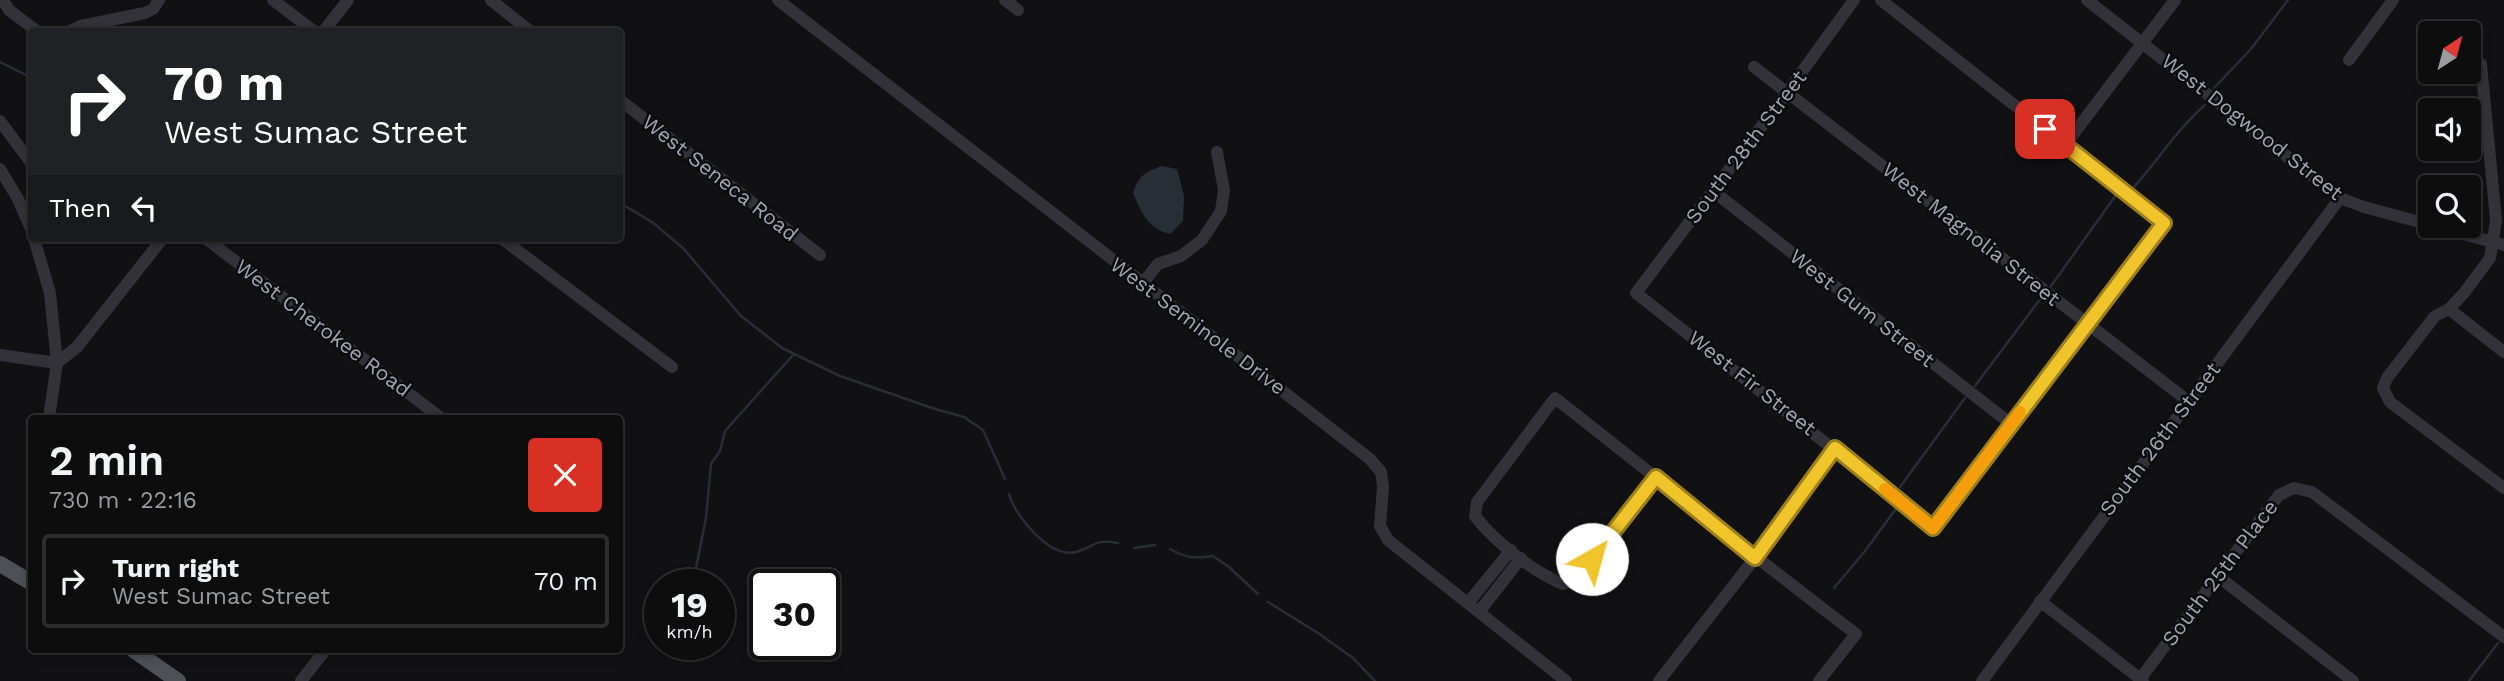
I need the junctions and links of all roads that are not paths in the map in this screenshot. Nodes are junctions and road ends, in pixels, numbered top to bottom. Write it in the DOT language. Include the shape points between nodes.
graph roads {
  1 [pos="159,0"];
  2 [pos="273,0"];
  3 [pos="348,0"];
  4 [pos="491,0"];
  5 [pos="778,0"];
  6 [pos="1005,0"];
  7 [pos="1854,0"];
  8 [pos="1881,0"];
  9 [pos="2087,0"];
  10 [pos="2175,0"];
  11 [pos="2393,0"];
  12 [pos="3,1"];
  13 [pos="1018,10"];
  14 [pos="33,28"];
  15 [pos="77,28"];
  16 [pos="310,28"];
  17 [pos="326,28"];
  18 [pos="526,28"];
  19 [pos="2143,43"];
  20 [pos="2350,60"];
  21 [pos="2482,64"];
  22 [pos="1754,67"];
  23 [pos="1788,91"];
  24 [pos="623,102"];
  25 [pos="0,121"];
  26 [pos="2066,145"];
  27 [pos="1217,152"];
  28 [pos="28,160"];
  29 [pos="0,169"];
  30 [pos="1713,191"];
  31 [pos="2340,198"];
  32 [pos="2418,221"];
  33 [pos="28,222"];
  34 [pos="2478,238"];
  35 [pos="35,242"];
  36 [pos="160,242"];
  37 [pos="210,242"];
  38 [pos="506,242"];
  39 [pos="2499,244"];
  40 [pos="820,255"];
  41 [pos="1142,284"];
  42 [pos="1636,293"];
  43 [pos="2449,309"];
  44 [pos="2086,324"];
  45 [pos="2504,352"];
  46 [pos="0,355"];
  47 [pos="57,363"];
  48 [pos="672,367"];
  49 [pos="2188,401"];
  50 [pos="49,415"];
  51 [pos="437,415"];
  52 [pos="2011,424"];
  53 [pos="1835,448"];
  54 [pos="1656,477"];
  55 [pos="2504,488"];
  56 [pos="1516,554"];
  57 [pos="1755,558"];
  58 [pos="0,564"];
  59 [pos="2218,577"];
  60 [pos="28,581"];
  61 [pos="2040,601"];
  62 [pos="1468,603"];
  63 [pos="1479,612"];
  64 [pos="2504,638"];
  65 [pos="138,653"];
  66 [pos="323,653"];
  67 [pos="2141,680"];
  68 [pos="178,681"];
  69 [pos="301,681"];
  70 [pos="1566,681"];
  71 [pos="1659,681"];
  72 [pos="1819,681"];
  73 [pos="1982,681"];
  74 [pos="2353,681"];
  1 -- 15 [label="street" via="145,13"];
  2 -- 16 [label="street"];
  3 -- 17 [label="street"];
  4 -- 18 [label="street"];
  5 -- 41 [label="street, West Seminole Drive"];
  6 -- 13 [label="street"];
  7 -- 23 [label="street, South 28th Street"];
  8 -- 26 [label="street"];
  9 -- 19 [label="street, West Dogwood Street"];
  10 -- 19 [label="street"];
  11 -- 20 [label="street"];
  12 -- 14 [label="street"];
  19 -- 26 [label="street"];
  19 -- 31 [label="street, West Dogwood Street"];
  21 -- 39 [label="street"];
  22 -- 23 [label="street, West Magnolia Street"];
  23 -- 30 [label="street, South 28th Street"];
  23 -- 44 [label="street, West Magnolia Street"];
  24 -- 40 [label="street, West Seneca Road"];
  25 -- 28 [label="street"];
  26 -- 44 [label="street" via="2164,223"];
  27 -- 41 [label="street" via="1224,190 1221,211 1202,240 1181,256 1158,264"];
  29 -- 33 [label="street"];
  30 -- 42 [label="street, South 28th Street"];
  30 -- 52 [label="street, West Gum Street"];
  31 -- 32 [label="street, West Dogwood Street"];
  31 -- 49 [label="street, South 26th Street"];
  34 -- 39 [label="street, West Dogwood Street"];
  35 -- 47 [label="street" via="50,293"];
  36 -- 47 [label="street" via="77,347"];
  37 -- 51 [label="street, West Cherokee Road"];
  38 -- 48 [label="street"];
  39 -- 43 [label="street"];
  41 -- 62 [label="street, West Seminole Drive" via="1370,459 1381,472 1380,526 1388,540"];
  42 -- 53 [label="street, West Fir Street"];
  43 -- 45 [label="street"];
  43 -- 55 [label="street" via="2435,316 2383,388 2390,402"];
  44 -- 49 [label="street, West Magnolia Street"];
  44 -- 52 [label="street"];
  46 -- 47 [label="street"];
  47 -- 50 [label="street"];
  49 -- 61 [label="street, South 26th Street"];
  52 -- 53 [label="street, West Fir Street" via="1933,528"];
  53 -- 57 [label="street"];
  54 -- 56 [label="street" via="1576,580 1563,584 1547,578"];
  54 -- 56 [label="street" via="1555,398 1477,502 1475,516"];
  54 -- 57 [label="street"];
  56 -- 62 [label="street"];
  56 -- 63 [label="street"];
  57 -- 71 [label="street"];
  57 -- 72 [label="street" via="1856,634"];
  58 -- 60 [label="main road"];
  59 -- 64 [label="street, South 25th Place" via="2279,495 2294,488 2312,492"];
  59 -- 67 [label="street, South 25th Place"];
  59 -- 74 [label="street"];
  61 -- 67 [label="street"];
  61 -- 73 [label="street, South 26th Street"];
  62 -- 63 [label="street, West Seminole Drive"];
  63 -- 70 [label="street, West Seminole Drive"];
  65 -- 68 [label="main road"];
  66 -- 69 [label="street"];
}
